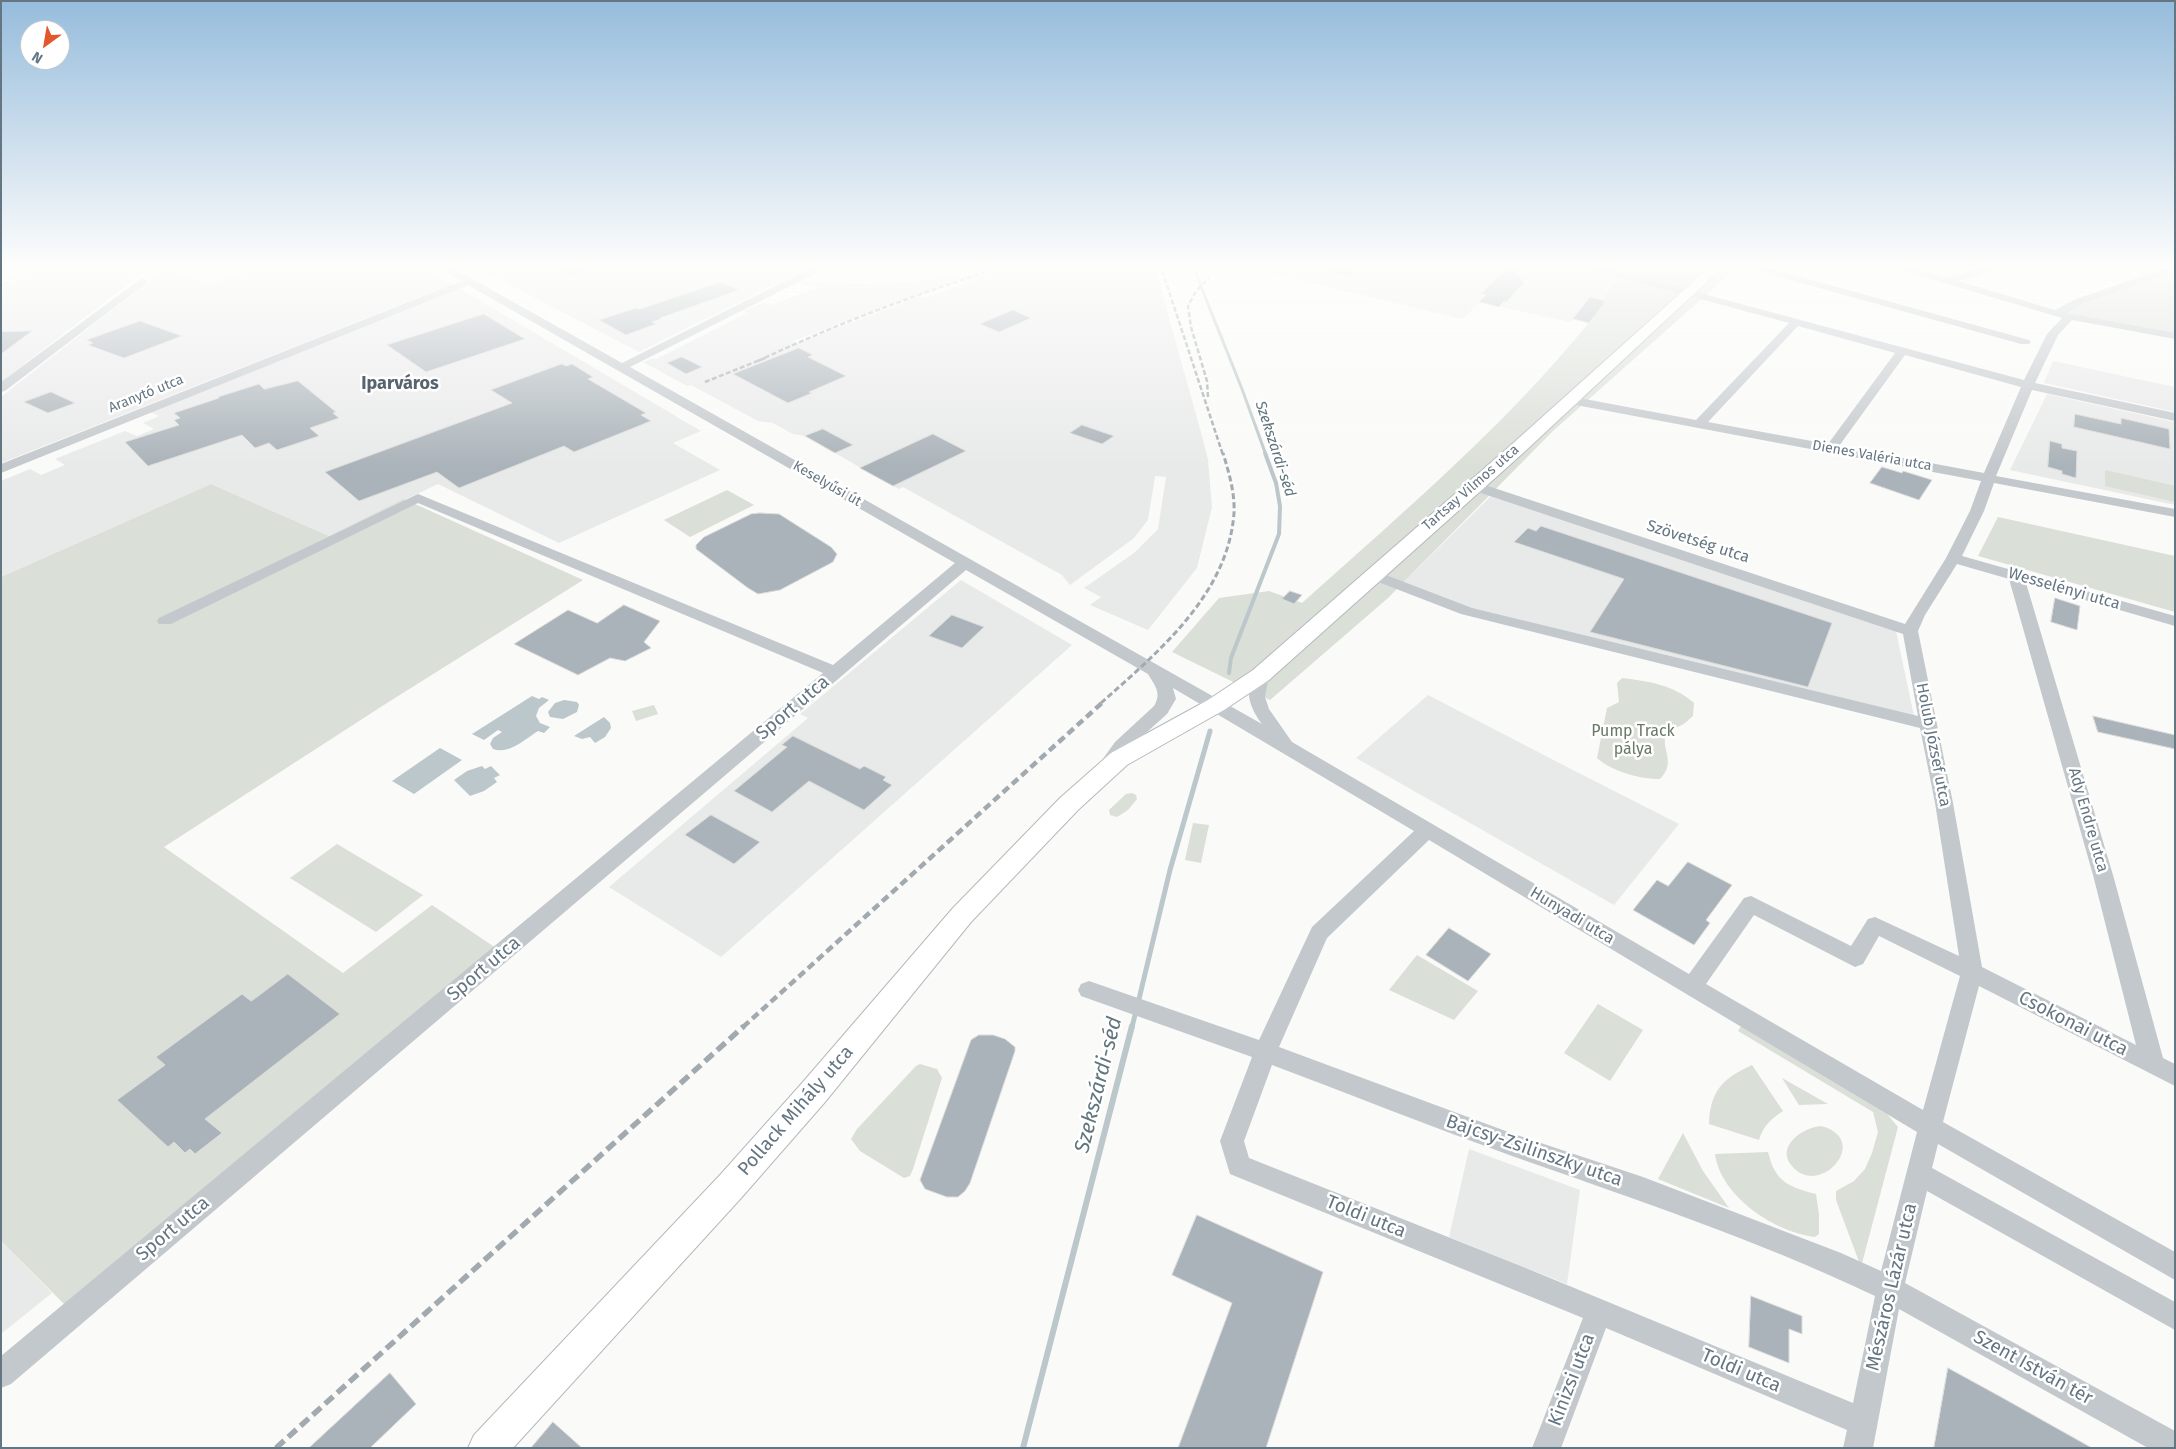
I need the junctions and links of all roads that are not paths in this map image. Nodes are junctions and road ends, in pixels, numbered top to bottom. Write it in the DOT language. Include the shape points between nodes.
graph roads {
  1 [pos="75,332"];
  2 [pos="343,332"];
  3 [pos="559,332"];
  4 [pos="692,332"];
  5 [pos="1644,332"];
  6 [pos="1786,332"];
  7 [pos="1835,332"];
  8 [pos="1988,332"];
  9 [pos="2055,332"];
  10 [pos="2151,332"];
  11 [pos="2175,336"];
  12 [pos="2025,342"];
  13 [pos="1903,350"];
  14 [pos="622,367"];
  15 [pos="2028,385"];
  16 [pos="1,388"];
  17 [pos="1569,400"];
  18 [pos="2175,417"];
  19 [pos="1699,424"];
  20 [pos="1831,449"];
  21 [pos="1,469"];
  22 [pos="1989,477"];
  23 [pos="1474,486"];
  24 [pos="2175,513"];
  25 [pos="1954,558"];
  26 [pos="965,563"];
  27 [pos="1373,575"];
  28 [pos="2016,576"];
  29 [pos="165,621"];
  30 [pos="2175,621"];
  31 [pos="1910,631"];
  32 [pos="1154,670"];
  33 [pos="835,672"];
  34 [pos="1261,675"];
  35 [pos="1216,705"];
  36 [pos="1928,724"];
  37 [pos="1290,749"];
  38 [pos="1103,772"];
  39 [pos="1427,830"];
  40 [pos="1972,972"];
  41 [pos="1692,987"];
  42 [pos="1090,990"];
  43 [pos="1265,1052"];
  44 [pos="2153,1065"];
  45 [pos="2175,1076"];
  46 [pos="1930,1127"];
  47 [pos="1918,1174"];
  48 [pos="2175,1267"];
  49 [pos="1890,1289"];
  50 [pos="1599,1312"];
  51 [pos="2175,1317"];
  52 [pos="1,1374"];
  53 [pos="1861,1435"];
  54 [pos="495,1445"];
  55 [pos="2175,1447"];
  56 [pos="1546,1448"];
  1 -- 16 [label="street"];
  2 -- 21 [label="street, Aranytó utca"];
  3 -- 14 [label="street, Keselyűsi út"];
  4 -- 14 [label="street"];
  5 -- 17 [label="main road, Tartsay Vilmos utca"];
  6 -- 19 [label="street"];
  7 -- 13 [label="street"];
  8 -- 12 [label="street"];
  9 -- 15 [label="street"];
  10 -- 11 [label="street"];
  13 -- 15 [label="street"];
  13 -- 20 [label="street"];
  14 -- 26 [label="street, Keselyűsi út"];
  15 -- 18 [label="street"];
  15 -- 22 [label="street"];
  17 -- 19 [label="street, Dienes Valéria utca"];
  17 -- 23 [label="main road, Tartsay Vilmos utca"];
  19 -- 20 [label="street, Dienes Valéria utca"];
  20 -- 22 [label="street, Dienes Valéria utca"];
  22 -- 24 [label="street, Dienes Valéria utca"];
  22 -- 25 [label="street"];
  23 -- 27 [label="main road, Tartsay Vilmos utca"];
  23 -- 31 [label="street, Szövetség utca"];
  25 -- 28 [label="street, Wesselényi utca"];
  25 -- 31 [label="street"];
  26 -- 32 [label="street, Keselyűsi út"];
  26 -- 33 [label="street, Sport utca"];
  27 -- 34 [label="main road, Tartsay Vilmos utca"];
  27 -- 36 [label="street" via="1466,611"];
  28 -- 30 [label="street, Wesselényi utca"];
  28 -- 44 [label="street, Ady Endre utca" via="2103,874"];
  29 -- 33 [label="street" via="418,498"];
  31 -- 36 [label="street, Holub József utca"];
  32 -- 35 [label="street, Keselyűsi út"];
  32 -- 38 [label="street, Pollack Mihály utca" via="1167,693 1164,706 1121,746"];
  33 -- 52 [label="street, Sport utca"];
  34 -- 35 [label="main road, Tartsay Vilmos utca"];
  34 -- 37 [label="street" via="1256,697 1261,710"];
  35 -- 37 [label="street, Hunyadi utca"];
  35 -- 38 [label="main road, Pollack Mihály utca" via="1143,744"];
  36 -- 40 [label="street, Holub József utca"];
  37 -- 39 [label="street, Hunyadi utca"];
  38 -- 54 [label="main road, Pollack Mihály utca" via="987,888 731,1186"];
  39 -- 41 [label="street, Hunyadi utca"];
  39 -- 43 [label="street, Toldi utca" via="1319,933"];
  40 -- 41 [label="street, Csokonai utca" via="1876,925 1855,958 1752,904"];
  40 -- 44 [label="street, Csokonai utca"];
  40 -- 46 [label="street, Holub József utca"];
  41 -- 46 [label="street, Hunyadi utca"];
  42 -- 43 [label="street, Bajcsy-Zsilinszky utca"];
  43 -- 49 [label="street, Bajcsy-Zsilinszky utca" via="1643,1189 1841,1266"];
  43 -- 50 [label="street, Toldi utca" via="1232,1141 1240,1166"];
  44 -- 45 [label="street, Csokonai utca"];
  46 -- 47 [label="street, Mészáros Lázár utca"];
  46 -- 48 [label="street"];
  47 -- 49 [label="street, Mészáros Lázár utca"];
  47 -- 51 [label="street"];
  49 -- 53 [label="street, Mészáros Lázár utca"];
  49 -- 55 [label="street, Szent István tér"];
  50 -- 53 [label="street, Toldi utca"];
  50 -- 56 [label="street, Kinizsi utca"];
}
